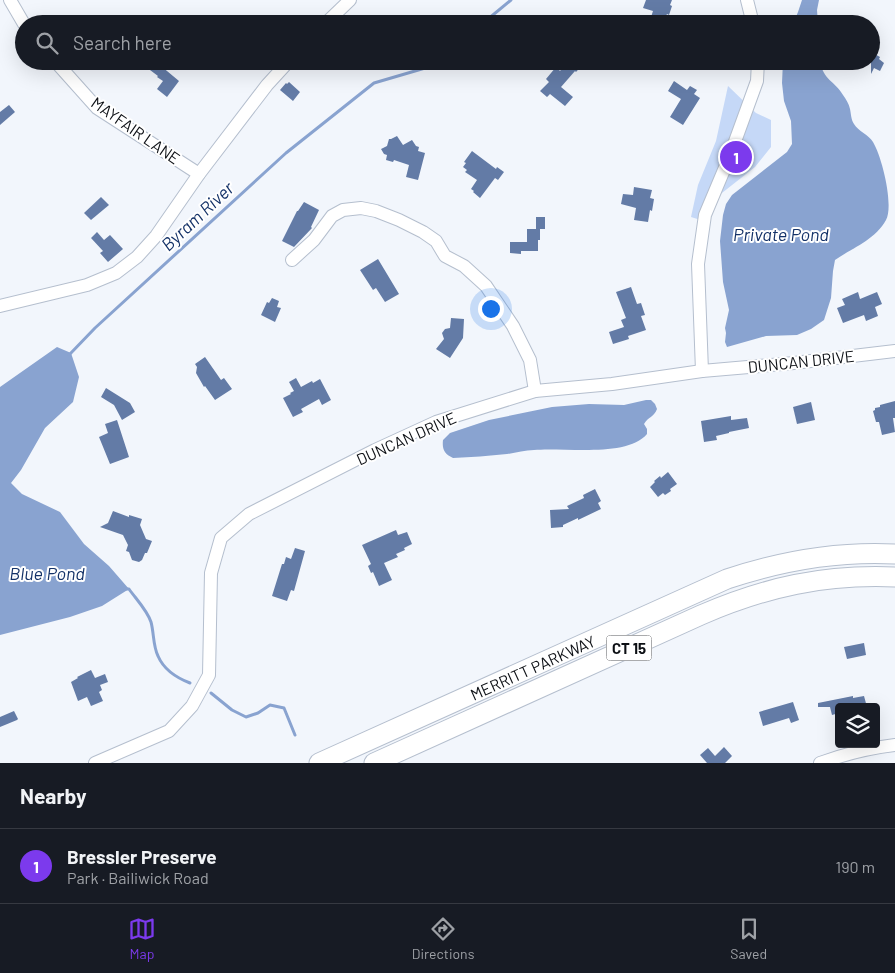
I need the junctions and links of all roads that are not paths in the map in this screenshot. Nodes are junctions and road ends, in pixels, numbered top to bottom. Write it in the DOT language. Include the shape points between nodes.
graph roads {
  1 [pos="10,0"];
  2 [pos="350,0"];
  3 [pos="747,0"];
  4 [pos="19,15"];
  5 [pos="334,15"];
  6 [pos="751,15"];
  7 [pos="63,70"];
  8 [pos="281,70"];
  9 [pos="758,70"];
  10 [pos="199,174"];
  11 [pos="292,260"];
  12 [pos="0,306"];
  13 [pos="895,351"];
  14 [pos="702,371"];
  15 [pos="535,391"];
  16 [pos="895,554"];
  17 [pos="895,577"];
  18 [pos="895,745"];
  19 [pos="96,763"];
  20 [pos="318,763"];
  21 [pos="374,763"];
  22 [pos="820,763"];
  1 -- 4 [label="street"];
  2 -- 5 [label="street"];
  3 -- 6 [label="street"];
  7 -- 10 [label="street, MAYFAIR LANE" via="97,108"];
  8 -- 10 [label="street"];
  9 -- 14 [label="street" via="757,81 705,215 698,264"];
  10 -- 12 [label="street" via="156,236 137,258 116,273 87,285"];
  11 -- 15 [label="street" via="314,240 332,216 344,210 361,208 376,211 423,232 436,241 445,256 464,266 486,286 513,326 530,360"];
  13 -- 14 [label="street, DUNCAN DRIVE"];
  14 -- 15 [label="street, DUNCAN DRIVE"];
  15 -- 19 [label="street, DUNCAN DRIVE" via="436,422 249,514 238,523 221,538 211,573 209,674 192,706 169,731"];
  16 -- 20 [label="highway, MERRITT PARKWAY / CT 15" via="815,558 761,568 726,579"];
  17 -- 21 [label="highway, MERRITT PARKWAY / CT 15" via="822,579 735,601"];
  18 -- 22 [label="street"];
}
